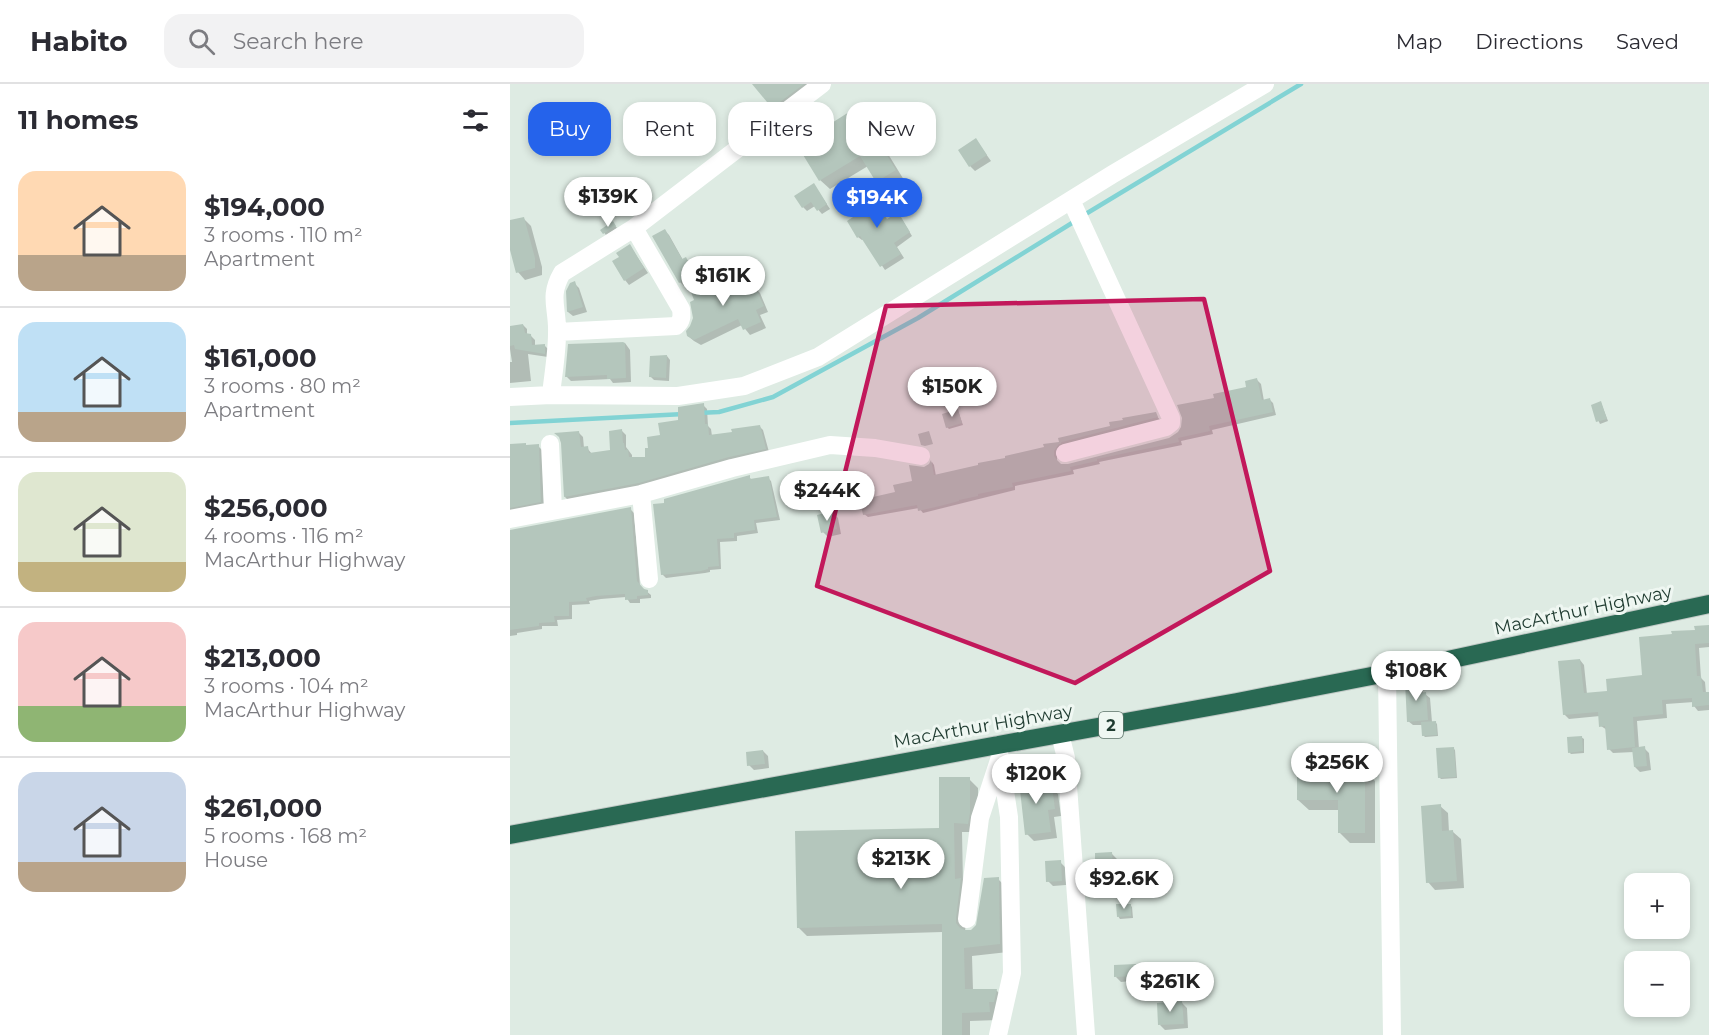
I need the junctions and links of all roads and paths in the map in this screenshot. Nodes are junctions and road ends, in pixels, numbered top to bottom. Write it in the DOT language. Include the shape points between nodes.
graph roads {
  1 [pos="822,84"];
  2 [pos="1265,84"];
  3 [pos="1071,200"];
  4 [pos="634,228"];
  5 [pos="557,332"];
  6 [pos="551,395"];
  7 [pos="510,398"];
  8 [pos="550,444"];
  9 [pos="1065,453"];
  10 [pos="921,456"];
  11 [pos="641,494"];
  12 [pos="554,510"];
  13 [pos="510,519"];
  14 [pos="649,579"];
  15 [pos="1709,604"];
  16 [pos="1387,673"];
  17 [pos="1060,734"];
  18 [pos="999,750"];
  19 [pos="510,835"];
  20 [pos="967,919"];
  21 [pos="998,1035"];
  22 [pos="1086,1035"];
  23 [pos="1392,1035"];
  1 -- 4 [label="street"];
  2 -- 3 [label="street"];
  3 -- 6 [label="street" via="818,357 744,386 678,396"];
  3 -- 9 [label="street" via="1171,423"];
  4 -- 5 [label="street" via="562,273 553,293"];
  4 -- 5 [label="street" via="681,309 679,323"];
  5 -- 6 [label="street"];
  6 -- 7 [label="street"];
  8 -- 12 [label="street"];
  10 -- 11 [label="street" via="830,445"];
  11 -- 12 [label="street"];
  11 -- 14 [label="street"];
  12 -- 13 [label="street"];
  15 -- 16 [label="highway, MacArthur Highway / 2"];
  16 -- 17 [label="highway, MacArthur Highway / 2"];
  16 -- 23 [label="street"];
  17 -- 18 [label="highway, MacArthur Highway / 2"];
  17 -- 22 [label="street" via="1066,759"];
  18 -- 19 [label="highway, MacArthur Highway / 2"];
  18 -- 20 [label="street" via="980,818"];
  18 -- 21 [label="street" via="1009,817 1012,973"];
}
